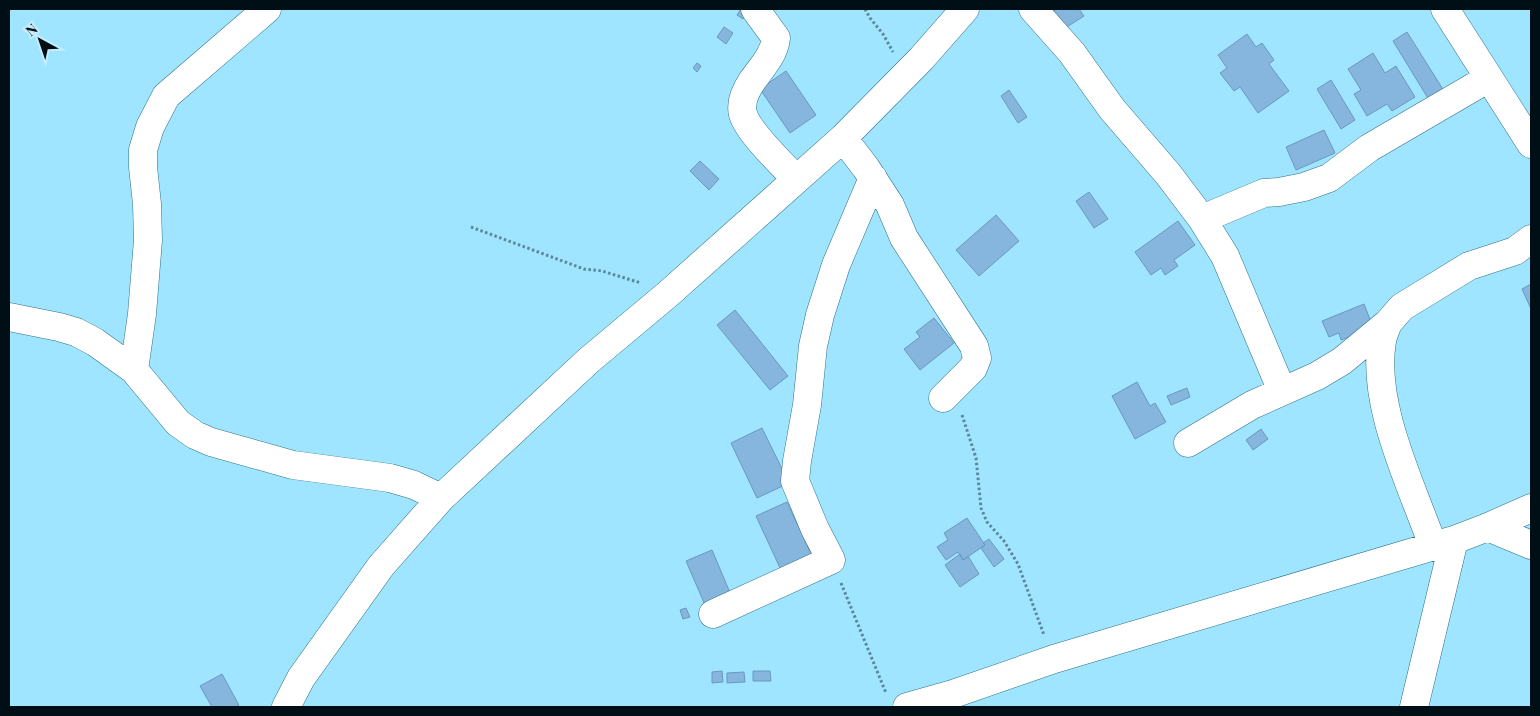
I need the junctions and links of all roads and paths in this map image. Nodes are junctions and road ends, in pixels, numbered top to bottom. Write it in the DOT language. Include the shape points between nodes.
graph roads {
  1 [pos="267,9"];
  2 [pos="755,9"];
  3 [pos="865,9"];
  4 [pos="965,9"];
  5 [pos="1033,9"];
  6 [pos="1445,9"];
  7 [pos="921,59"];
  8 [pos="1489,78"];
  9 [pos="844,138"];
  10 [pos="1531,144"];
  11 [pos="873,178"];
  12 [pos="796,179"];
  13 [pos="1202,220"];
  14 [pos="471,227"];
  15 [pos="1531,239"];
  16 [pos="668,294"];
  17 [pos="9,318"];
  18 [pos="1388,323"];
  19 [pos="134,370"];
  20 [pos="1282,391"];
  21 [pos="948,393"];
  22 [pos="1188,443"];
  23 [pos="441,498"];
  24 [pos="1531,508"];
  25 [pos="1488,528"];
  26 [pos="1444,543"];
  27 [pos="1531,545"];
  28 [pos="831,560"];
  29 [pos="713,614"];
  30 [pos="1054,658"];
  31 [pos="954,700"];
  32 [pos="898,703"];
  33 [pos="286,707"];
  34 [pos="1414,707"];
  1 -- 19 [label="street" via="166,96 150,127 143,150 148,240"];
  2 -- 12 [label="street" via="776,38 774,48 743,100 743,112 748,125"];
  3 -- 7 [label="path" via="902,65"];
  4 -- 7 [label="street"];
  5 -- 13 [label="street"];
  6 -- 8 [label="street"];
  7 -- 9 [label="street"];
  8 -- 10 [label="street"];
  8 -- 13 [label="street" via="1369,148 1329,178 1304,188 1264,193"];
  9 -- 11 [label="street"];
  9 -- 12 [label="street"];
  11 -- 21 [label="street" via="890,205 904,238 974,346 977,358 974,368"];
  11 -- 28 [label="street" via="836,265 820,315 797,461 795,481"];
  12 -- 16 [label="street"];
  13 -- 20 [label="street" via="1225,256"];
  14 -- 16 [label="path" via="575,266 602,270"];
  15 -- 18 [label="street" via="1515,251 1469,266 1402,307"];
  16 -- 23 [label="street" via="588,361"];
  17 -- 19 [label="street" via="76,332"];
  18 -- 20 [label="street" via="1342,361"];
  18 -- 26 [label="street" via="1382,340 1381,382 1398,452"];
  19 -- 23 [label="street" via="178,423 211,442 293,465 390,478"];
  20 -- 22 [label="street"];
  21 -- 30 [label="path" via="976,458 980,508 1018,564"];
  23 -- 33 [label="street" via="381,566 301,678"];
  24 -- 25 [label="street"];
  25 -- 26 [label="street"];
  25 -- 27 [label="street"];
  26 -- 30 [label="street"];
  26 -- 34 [label="street"];
  28 -- 29 [label="street"];
  28 -- 32 [label="path"];
  30 -- 31 [label="street"];
  31 -- 32 [label="street"];
}
